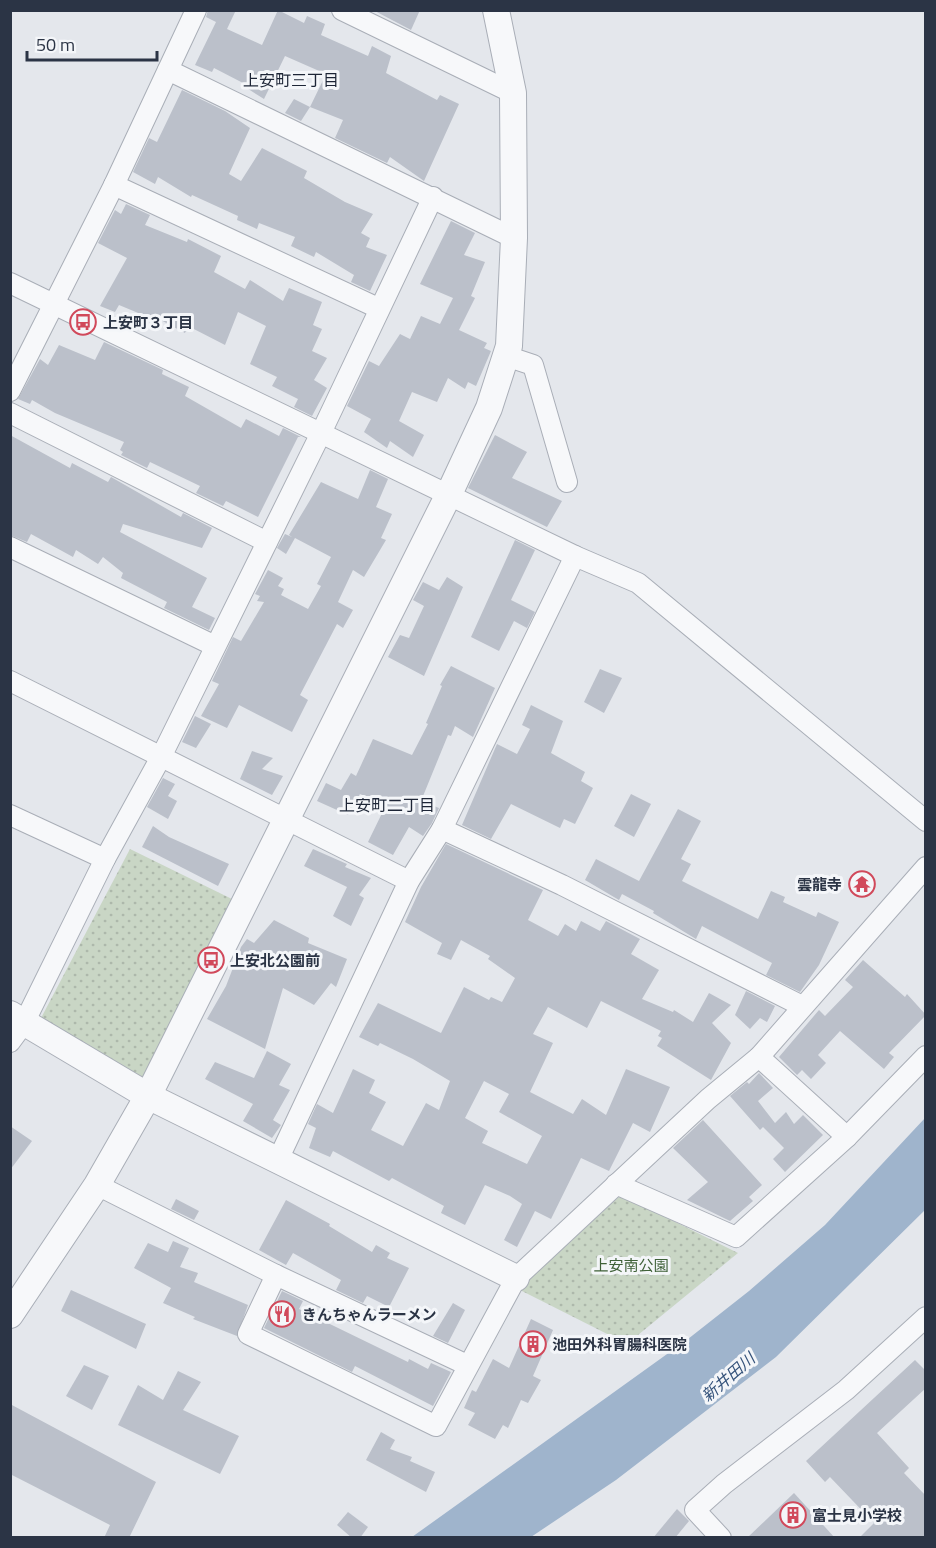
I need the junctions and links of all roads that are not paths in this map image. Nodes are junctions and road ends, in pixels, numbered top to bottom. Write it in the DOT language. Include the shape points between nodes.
graph roads {
  1 [pos="196,10"];
  2 [pos="342,10"];
  3 [pos="496,10"];
  4 [pos="168,70"];
  5 [pos="513,93"];
  6 [pos="114,185"];
  7 [pos="433,197"];
  8 [pos="514,238"];
  9 [pos="10,283"];
  10 [pos="53,305"];
  11 [pos="378,308"];
  12 [pos="506,356"];
  13 [pos="10,391"];
  14 [pos="10,413"];
  15 [pos="321,434"];
  16 [pos="567,482"];
  17 [pos="449,494"];
  18 [pos="267,542"];
  19 [pos="10,547"];
  20 [pos="575,556"];
  21 [pos="215,646"];
  22 [pos="10,681"];
  23 [pos="161,757"];
  24 [pos="10,815"];
  25 [pos="287,820"];
  26 [pos="926,821"];
  27 [pos="442,829"];
  28 [pos="105,859"];
  29 [pos="926,867"];
  30 [pos="409,881"];
  31 [pos="802,1006"];
  32 [pos="15,1026"];
  33 [pos="926,1056"];
  34 [pos="759,1057"];
  35 [pos="148,1096"];
  36 [pos="848,1137"];
  37 [pos="278,1162"];
  38 [pos="616,1184"];
  39 [pos="98,1185"];
  40 [pos="276,1275"];
  41 [pos="516,1278"];
  42 [pos="10,1315"];
  43 [pos="926,1317"];
  44 [pos="467,1365"];
  45 [pos="721,1538"];
  1 -- 4 [label="street"];
  2 -- 5 [label="street"];
  3 -- 5 [label="street"];
  4 -- 6 [label="street"];
  4 -- 7 [label="street"];
  5 -- 8 [label="street"];
  6 -- 10 [label="street"];
  6 -- 11 [label="street"];
  7 -- 8 [label="street"];
  7 -- 11 [label="street"];
  8 -- 12 [label="street"];
  9 -- 10 [label="street"];
  10 -- 13 [label="street"];
  10 -- 15 [label="street"];
  11 -- 15 [label="street"];
  12 -- 16 [label="street" via="533,365"];
  12 -- 17 [label="street" via="489,408"];
  14 -- 18 [label="street"];
  15 -- 17 [label="street"];
  15 -- 18 [label="street"];
  17 -- 20 [label="street"];
  17 -- 25 [label="street"];
  18 -- 21 [label="street"];
  19 -- 21 [label="street"];
  20 -- 26 [label="street" via="638,583"];
  20 -- 27 [label="street"];
  21 -- 23 [label="street"];
  22 -- 23 [label="street"];
  23 -- 25 [label="street"];
  23 -- 28 [label="street"];
  24 -- 28 [label="street"];
  25 -- 30 [label="street"];
  25 -- 35 [label="street"];
  27 -- 30 [label="street"];
  27 -- 31 [label="street"];
  28 -- 32 [label="street"];
  29 -- 31 [label="street"];
  30 -- 37 [label="street"];
  31 -- 34 [label="street"];
  32 -- 35 [label="street"];
  33 -- 36 [label="street"];
  34 -- 36 [label="street"];
  34 -- 38 [label="street"];
  35 -- 37 [label="street"];
  35 -- 39 [label="street"];
  36 -- 38 [label="street" via="736,1237"];
  37 -- 41 [label="street"];
  38 -- 41 [label="street"];
  39 -- 40 [label="street"];
  39 -- 42 [label="street"];
  40 -- 44 [label="street"];
  40 -- 44 [label="street" via="248,1334 436,1426"];
  41 -- 44 [label="street"];
  43 -- 45 [label="street" via="846,1390 695,1510"];
}
